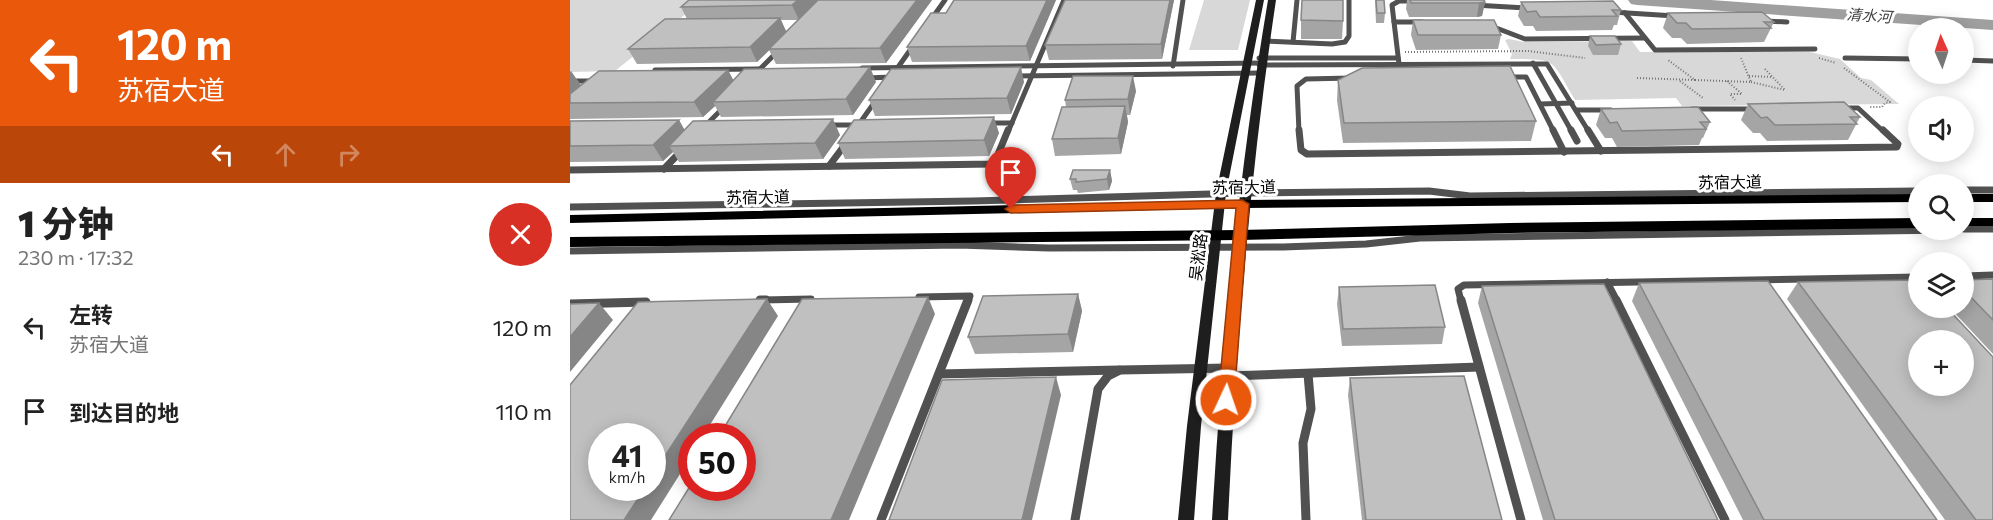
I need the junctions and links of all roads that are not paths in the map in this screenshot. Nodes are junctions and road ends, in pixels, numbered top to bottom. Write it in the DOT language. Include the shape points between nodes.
graph roads {
  1 [pos="945,0"];
  2 [pos="1064,0"];
  3 [pos="1183,0"];
  4 [pos="1260,0"];
  5 [pos="1272,0"];
  6 [pos="1297,0"];
  7 [pos="1349,0"];
  8 [pos="1429,2"];
  9 [pos="1462,4"];
  10 [pos="1530,8"];
  11 [pos="1601,12"];
  12 [pos="1625,13"];
  13 [pos="1683,16"];
  14 [pos="1753,20"];
  15 [pos="1394,22"];
  16 [pos="1426,22"];
  17 [pos="1787,22"];
  18 [pos="1488,25"];
  19 [pos="925,29"];
  20 [pos="1645,38"];
  21 [pos="918,39"];
  22 [pos="1265,41"];
  23 [pos="1293,42"];
  24 [pos="785,44"];
  25 [pos="1815,49"];
  26 [pos="1398,58"];
  27 [pos="1845,58"];
  28 [pos="1908,59"];
  29 [pos="1974,60"];
  30 [pos="1993,61"];
  31 [pos="1533,63"];
  32 [pos="1173,64"];
  33 [pos="1255,65"];
  34 [pos="1036,66"];
  35 [pos="898,67"];
  36 [pos="852,68"];
  37 [pos="760,69"];
  38 [pos="771,69"];
  39 [pos="647,70"];
  40 [pos="1172,74"];
  41 [pos="1009,76"];
  42 [pos="1032,76"];
  43 [pos="891,77"];
  44 [pos="903,77"];
  45 [pos="1502,77"];
  46 [pos="856,78"];
  47 [pos="1360,78"];
  48 [pos="762,79"];
  49 [pos="570,81"];
  50 [pos="595,81"];
  51 [pos="604,81"];
  52 [pos="885,87"];
  53 [pos="587,88"];
  54 [pos="735,95"];
  55 [pos="878,96"];
  56 [pos="1556,103"];
  57 [pos="1572,103"];
  58 [pos="1539,104"];
  59 [pos="1766,108"];
  60 [pos="1835,108"];
  61 [pos="1683,109"];
  62 [pos="1576,110"];
  63 [pos="1624,110"];
  64 [pos="1012,123"];
  65 [pos="976,124"];
  66 [pos="858,125"];
  67 [pos="870,125"];
  68 [pos="823,126"];
  69 [pos="693,127"];
  70 [pos="704,127"];
  71 [pos="716,127"];
  72 [pos="696,135"];
  73 [pos="1577,141"];
  74 [pos="688,144"];
  75 [pos="1601,151"];
  76 [pos="1564,152"];
  77 [pos="829,166"];
  78 [pos="664,169"];
  79 [pos="570,170"];
  80 [pos="1974,190"];
  81 [pos="1993,190"];
  82 [pos="1908,191"];
  83 [pos="1243,198"];
  84 [pos="1908,198"];
  85 [pos="1974,198"];
  86 [pos="1993,198"];
  87 [pos="1221,199"];
  88 [pos="570,207"];
  89 [pos="570,219"];
  90 [pos="1974,222"];
  91 [pos="1993,222"];
  92 [pos="1908,223"];
  93 [pos="1974,229"];
  94 [pos="1993,229"];
  95 [pos="1908,231"];
  96 [pos="1216,241"];
  97 [pos="1239,241"];
  98 [pos="570,242"];
  99 [pos="570,251"];
  100 [pos="1993,275"];
  101 [pos="1974,276"];
  102 [pos="1904,277"];
  103 [pos="1908,277"];
  104 [pos="1757,280"];
  105 [pos="1607,282"];
  106 [pos="1908,282"];
  107 [pos="1764,289"];
  108 [pos="911,297"];
  109 [pos="818,299"];
  110 [pos="750,300"];
  111 [pos="660,302"];
  112 [pos="570,304"];
  113 [pos="1479,367"];
  114 [pos="1200,368"];
  115 [pos="1120,370"];
  116 [pos="1227,372"];
  117 [pos="939,374"];
  118 [pos="1308,374"];
  119 [pos="881,520"];
  120 [pos="1074,520"];
  121 [pos="1186,520"];
  122 [pos="1220,520"];
  123 [pos="1306,520"];
  124 [pos="1521,520"];
  125 [pos="1725,520"];
  1 -- 19 [label="lane"];
  2 -- 34 [label="lane"];
  3 -- 32 [label="lane"];
  4 -- 33 [label="main road, 吴淞路"];
  5 -- 22 [label="main road, 吴淞路"];
  6 -- 23 [label="lane"];
  7 -- 23 [label="lane" via="1348,40 1340,44"];
  8 -- 15 [label="lane" via="1392,5"];
  9 -- 10 [label="lane"];
  11 -- 12 [label="lane"];
  12 -- 13 [label="lane"];
  12 -- 20 [label="lane"];
  14 -- 17 [label="lane"];
  15 -- 16 [label="lane"];
  15 -- 26 [label="lane"];
  18 -- 20 [label="lane" via="1525,39"];
  20 -- 25 [label="lane" via="1655,50"];
  21 -- 35 [label="lane"];
  22 -- 23 [label="lane"];
  22 -- 33 [label="main road, 吴淞路"];
  24 -- 37 [label="lane"];
  26 -- 31 [label="lane"];
  26 -- 33 [label="lane"];
  27 -- 28 [label="lane"];
  29 -- 30 [label="lane"];
  31 -- 56 [label="lane"];
  31 -- 57 [label="lane" via="1551,67"];
  32 -- 33 [label="lane"];
  32 -- 34 [label="lane"];
  32 -- 40 [label="lane"];
  33 -- 40 [label="lane"];
  33 -- 83 [label="main road, 吴淞路"];
  33 -- 87 [label="main road, 吴淞路"];
  34 -- 35 [label="lane"];
  34 -- 42 [label="lane"];
  35 -- 36 [label="lane"];
  35 -- 43 [label="lane"];
  37 -- 38 [label="lane"];
  37 -- 39 [label="lane"];
  37 -- 48 [label="lane" via="750,79"];
  40 -- 42 [label="lane"];
  41 -- 42 [label="lane"];
  42 -- 64 [label="lane"];
  43 -- 44 [label="lane"];
  43 -- 46 [label="lane"];
  43 -- 52 [label="lane"];
  45 -- 58 [label="lane" via="1526,77"];
  47 -- 76 [label="lane" via="1300,81 1297,86 1301,150 1307,154"];
  49 -- 50 [label="lane"];
  50 -- 51 [label="lane"];
  50 -- 53 [label="lane"];
  54 -- 70 [label="lane"];
  55 -- 66 [label="lane"];
  56 -- 57 [label="lane"];
  56 -- 58 [label="lane"];
  56 -- 73 [label="lane"];
  57 -- 62 [label="lane"];
  58 -- 76 [label="lane"];
  59 -- 61 [label="lane"];
  60 -- 75 [label="lane" via="1858,108 1898,147"];
  62 -- 63 [label="lane"];
  62 -- 75 [label="lane"];
  64 -- 65 [label="lane"];
  64 -- 77 [label="lane" via="994,164"];
  66 -- 67 [label="lane"];
  66 -- 68 [label="lane"];
  66 -- 77 [label="lane"];
  69 -- 70 [label="lane"];
  70 -- 71 [label="lane"];
  70 -- 72 [label="lane"];
  74 -- 78 [label="lane"];
  75 -- 76 [label="lane"];
  77 -- 78 [label="lane"];
  78 -- 79 [label="lane"];
  80 -- 81 [label="lane"];
  82 -- 83 [label="lane" via="1470,196 1430,191"];
  83 -- 84 [label="main road, 苏宿大道"];
  83 -- 87 [label="main road, 苏宿大道"];
  83 -- 97 [label="main road, 吴淞路"];
  85 -- 86 [label="main road"];
  87 -- 88 [label="lane"];
  87 -- 89 [label="main road, 苏宿大道"];
  87 -- 96 [label="main road, 吴淞路"];
  90 -- 91 [label="main road"];
  92 -- 97 [label="main road" via="1510,228"];
  93 -- 94 [label="lane"];
  95 -- 97 [label="lane" via="1420,238 1378,244"];
  96 -- 97 [label="main road"];
  96 -- 98 [label="main road"];
  96 -- 99 [label="lane" via="1018,249 959,245"];
  96 -- 114 [label="main road, 吴淞路"];
  97 -- 116 [label="main road, 吴淞路"];
  100 -- 101 [label="lane"];
  102 -- 103 [label="lane"];
  102 -- 104 [label="lane"];
  102 -- 106 [label="lane"];
  104 -- 105 [label="lane"];
  104 -- 107 [label="lane"];
  105 -- 113 [label="lane" via="1464,285 1458,289"];
  105 -- 125 [label="lane"];
  108 -- 117 [label="lane" via="970,296"];
  109 -- 110 [label="lane"];
  111 -- 112 [label="lane"];
  113 -- 118 [label="lane"];
  113 -- 124 [label="lane"];
  114 -- 115 [label="lane"];
  114 -- 116 [label="lane"];
  114 -- 121 [label="main road, 吴淞路"];
  115 -- 117 [label="lane"];
  115 -- 120 [label="lane" via="1098,388"];
  116 -- 118 [label="lane"];
  116 -- 122 [label="main road, 吴淞路"];
  117 -- 119 [label="lane"];
  118 -- 123 [label="lane" via="1311,409 1302,443"];
}
